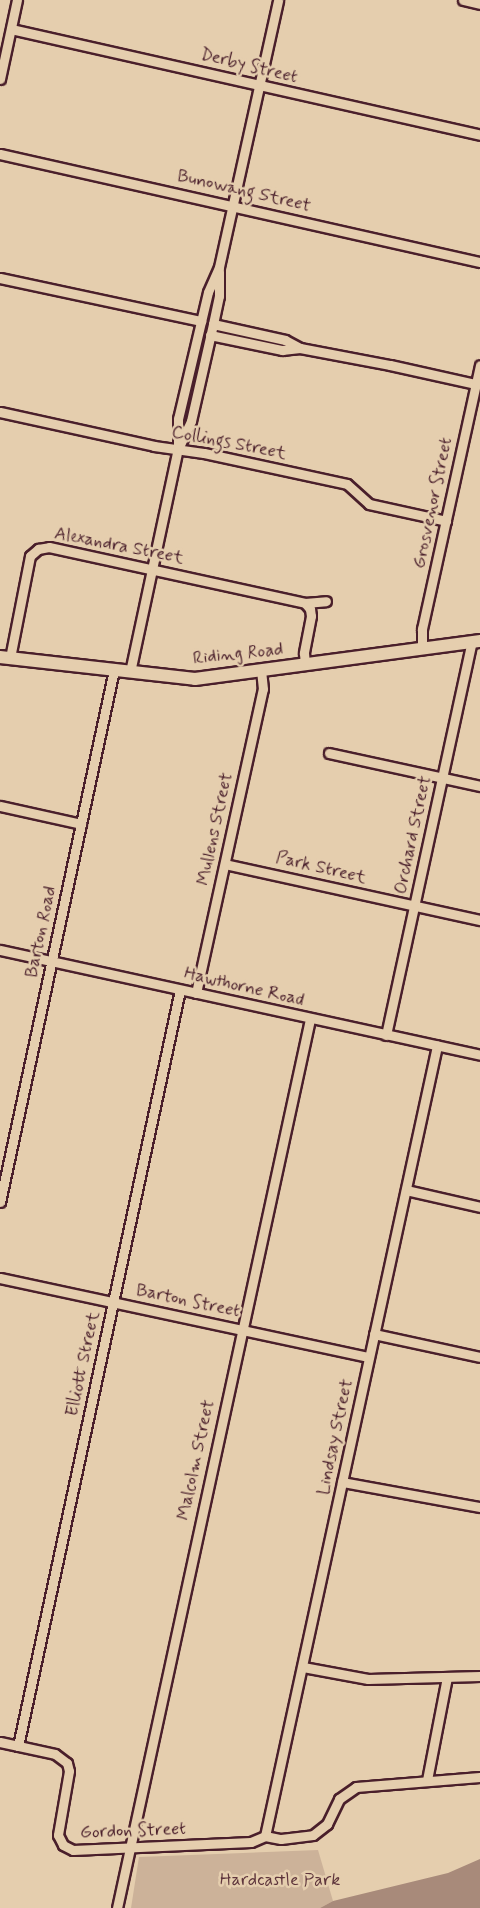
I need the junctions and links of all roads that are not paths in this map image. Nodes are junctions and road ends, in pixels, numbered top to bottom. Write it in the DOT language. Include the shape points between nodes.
graph roads {
  1 [pos="17,0"];
  2 [pos="278,0"];
  3 [pos="463,0"];
  4 [pos="480,4"];
  5 [pos="11,29"];
  6 [pos="0,79"];
  7 [pos="260,84"];
  8 [pos="480,135"];
  9 [pos="0,154"];
  10 [pos="233,205"];
  11 [pos="480,262"];
  12 [pos="219,267"];
  13 [pos="0,278"];
  14 [pos="201,321"];
  15 [pos="213,324"];
  16 [pos="210,335"];
  17 [pos="300,348"];
  18 [pos="480,365"];
  19 [pos="476,384"];
  20 [pos="0,412"];
  21 [pos="178,449"];
  22 [pos="446,521"];
  23 [pos="152,569"];
  24 [pos="326,601"];
  25 [pos="305,603"];
  26 [pos="476,642"];
  27 [pos="422,649"];
  28 [pos="5,657"];
  29 [pos="305,665"];
  30 [pos="114,670"];
  31 [pos="261,671"];
  32 [pos="130,672"];
  33 [pos="329,753"];
  34 [pos="442,778"];
  35 [pos="480,786"];
  36 [pos="0,806"];
  37 [pos="81,824"];
  38 [pos="225,864"];
  39 [pos="415,906"];
  40 [pos="480,920"];
  41 [pos="0,951"];
  42 [pos="51,962"];
  43 [pos="180,990"];
  44 [pos="196,993"];
  45 [pos="310,1018"];
  46 [pos="386,1035"];
  47 [pos="437,1046"];
  48 [pos="480,1055"];
  49 [pos="406,1190"];
  50 [pos="0,1202"];
  51 [pos="480,1207"];
  52 [pos="0,1278"];
  53 [pos="113,1302"];
  54 [pos="241,1330"];
  55 [pos="374,1334"];
  56 [pos="369,1357"];
  57 [pos="480,1357"];
  58 [pos="342,1482"];
  59 [pos="480,1507"];
  60 [pos="303,1666"];
  61 [pos="480,1676"];
  62 [pos="447,1677"];
  63 [pos="0,1742"];
  64 [pos="18,1746"];
  65 [pos="480,1777"];
  66 [pos="427,1780"];
  67 [pos="266,1836"];
  68 [pos="129,1848"];
  69 [pos="117,1908"];
  1 -- 5 [label="street"];
  2 -- 7 [label="street"];
  3 -- 4 [label="street"];
  5 -- 6 [label="street"];
  5 -- 7 [label="street, Derby Street"];
  7 -- 8 [label="street, Derby Street"];
  7 -- 10 [label="street"];
  9 -- 10 [label="street, Bunowang Street"];
  10 -- 11 [label="street, Bunowang Street"];
  10 -- 12 [label="street"];
  12 -- 14 [label="street"];
  12 -- 15 [label="street" via="219,296"];
  13 -- 14 [label="street"];
  14 -- 21 [label="street" via="178,419"];
  15 -- 16 [label="street"];
  15 -- 17 [label="street" via="285,340"];
  16 -- 17 [label="street" via="282,350"];
  16 -- 21 [label="street" via="191,421"];
  17 -- 19 [label="street"];
  18 -- 19 [label="street, Grosvenor Street"];
  19 -- 22 [label="street, Grosvenor Street"];
  20 -- 21 [label="street, Collings Street"];
  21 -- 22 [label="street, Collings Street" via="347,484 369,504"];
  21 -- 23 [label="street"];
  22 -- 27 [label="street, Grosvenor Street" via="422,628"];
  23 -- 25 [label="street, Alexandra Street"];
  23 -- 28 [label="street, Alexandra Street" via="49,547 38,549 30,556"];
  23 -- 32 [label="street"];
  24 -- 25 [label="street, Alexandra Street"];
  25 -- 29 [label="street" via="311,616"];
  26 -- 27 [label="main road, Riding Road"];
  26 -- 34 [label="street, Orchard Street"];
  27 -- 29 [label="main road, Riding Road"];
  28 -- 30 [label="main road, Riding Road"];
  29 -- 31 [label="main road, Riding Road"];
  30 -- 32 [label="main road, Riding Road"];
  30 -- 37 [label="street, Barton Road"];
  31 -- 32 [label="main road, Riding Road" via="195,679"];
  31 -- 38 [label="street, Mullens Street" via="263,689"];
  33 -- 34 [label="street"];
  34 -- 35 [label="street"];
  34 -- 39 [label="street, Orchard Street"];
  36 -- 37 [label="street"];
  37 -- 42 [label="street, Barton Road"];
  38 -- 39 [label="street, Park Street"];
  38 -- 44 [label="street, Mullens Street"];
  39 -- 40 [label="street, Park Street"];
  39 -- 46 [label="street, Orchard Street"];
  41 -- 42 [label="street, Hawthorne Road"];
  42 -- 43 [label="street, Hawthorne Road"];
  42 -- 50 [label="street, Barton Road"];
  43 -- 44 [label="street, Hawthorne Road"];
  43 -- 53 [label="street, Elliott Street"];
  44 -- 45 [label="street, Hawthorne Road"];
  45 -- 46 [label="street, Hawthorne Road"];
  45 -- 54 [label="street, Malcolm Street"];
  46 -- 47 [label="street, Hawthorne Road"];
  47 -- 48 [label="street, Hawthorne Road"];
  47 -- 49 [label="street, Lindsay Street"];
  49 -- 51 [label="street"];
  49 -- 55 [label="street, Lindsay Street"];
  52 -- 53 [label="street, Barton Street"];
  53 -- 54 [label="street, Barton Street"];
  53 -- 64 [label="street, Elliott Street"];
  54 -- 56 [label="street, Barton Street"];
  54 -- 68 [label="street, Malcolm Street"];
  55 -- 56 [label="street, Lindsay Street"];
  55 -- 57 [label="street"];
  56 -- 58 [label="street, Lindsay Street"];
  58 -- 59 [label="street"];
  58 -- 60 [label="street, Lindsay Street"];
  60 -- 62 [label="street" via="368,1679"];
  60 -- 67 [label="street, Lindsay Street"];
  61 -- 62 [label="street"];
  62 -- 66 [label="street"];
  63 -- 64 [label="street, Gordon Street"];
  64 -- 68 [label="street, Gordon Street" via="55,1754 67,1763 69,1771 58,1832 63,1845 73,1850"];
  65 -- 66 [label="street"];
  66 -- 67 [label="street, Gordon Street" via="356,1787 339,1798 321,1831 314,1835 281,1839"];
  67 -- 68 [label="street, Gordon Street" via="251,1842"];
  68 -- 69 [label="street, Malcolm Street"];
}
